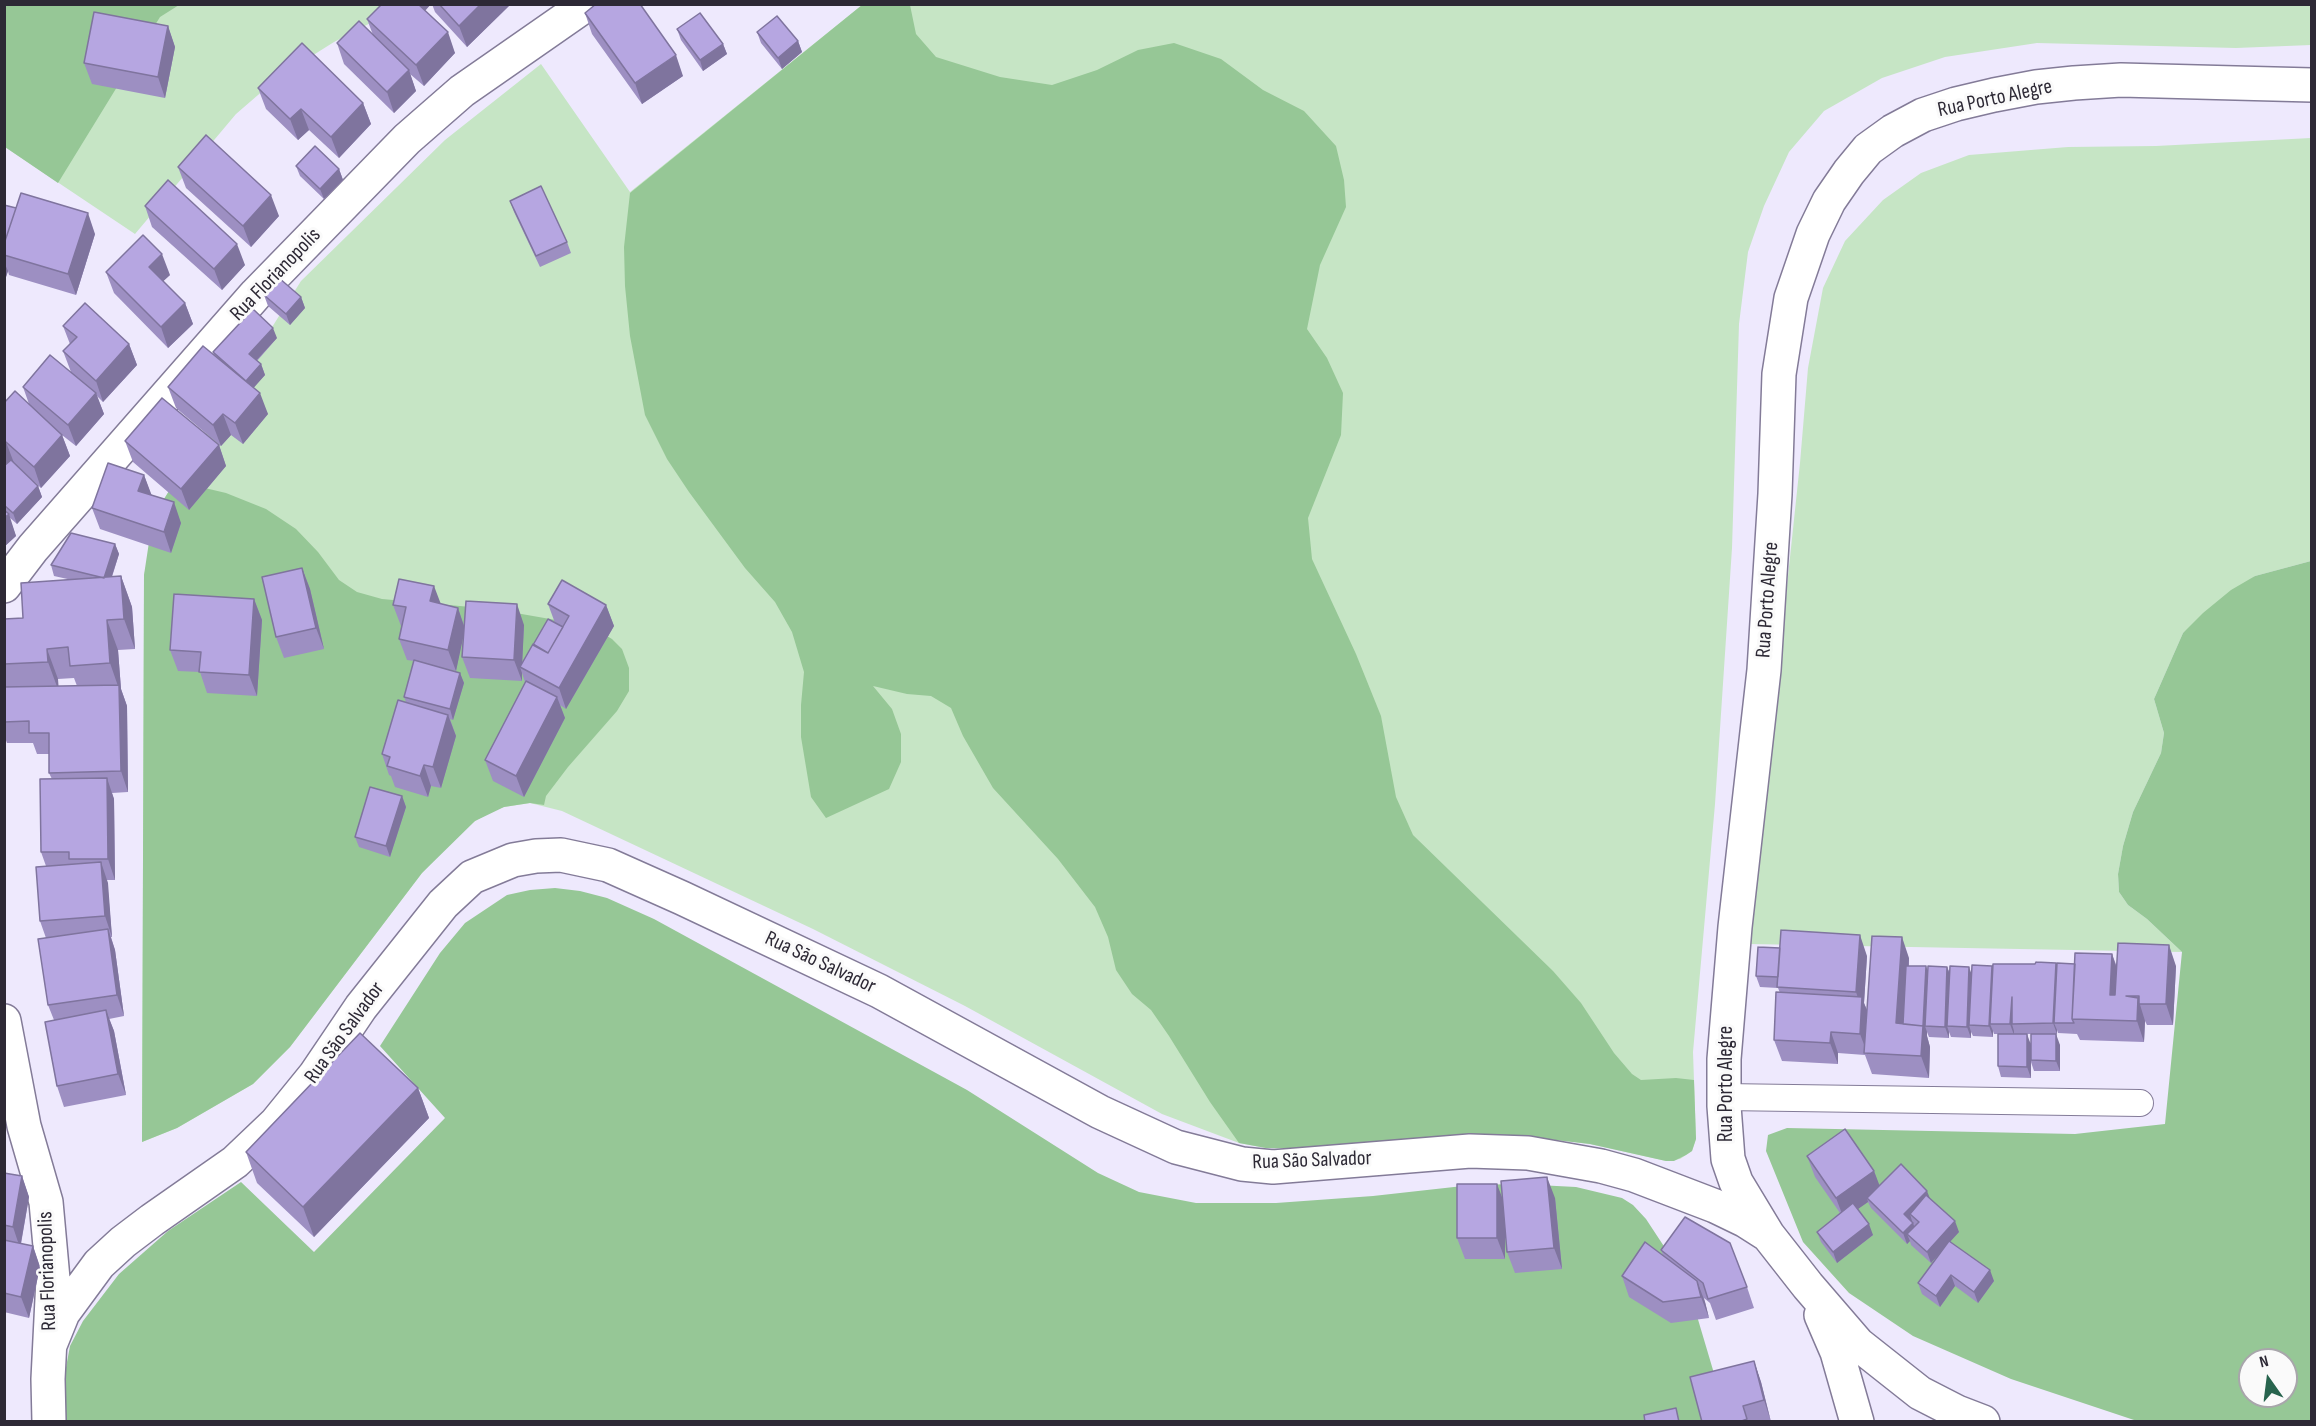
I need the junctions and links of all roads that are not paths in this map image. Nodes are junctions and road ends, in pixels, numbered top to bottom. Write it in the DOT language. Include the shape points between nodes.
graph roads {
  1 [pos="587,4"];
  2 [pos="2312,85"];
  3 [pos="4,586"];
  4 [pos="4,1022"];
  5 [pos="1724,1097"];
  6 [pos="2140,1103"];
  7 [pos="1727,1152"];
  8 [pos="1660,1184"];
  9 [pos="1768,1235"];
  10 [pos="1808,1286"];
  11 [pos="50,1345"];
  12 [pos="1979,1420"];
  13 [pos="49,1422"];
  14 [pos="1857,1422"];
  15 [pos="1920,1422"];
  1 -- 3 [label="street, Rua Florianopolis" via="462,91 407,139 256,294"];
  2 -- 5 [label="street, Rua Porto Alegre" via="2121,80 2036,87 1956,104 1913,120 1868,149 1829,201 1800,265 1779,374 1764,670 1735,927"];
  4 -- 11 [label="street, Rua Florianopolis" via="24,1126 46,1202 53,1279"];
  5 -- 6 [label="lane"];
  5 -- 7 [label="street, Rua Porto Alegre"];
  7 -- 8 [label="street" via="1702,1176 1683,1183"];
  7 -- 9 [label="street, Rua Porto Alegre" via="1736,1182"];
  8 -- 9 [label="street, Rua São Salvador" via="1726,1211"];
  8 -- 11 [label="street, Rua São Salvador" via="1601,1166 1528,1153 1470,1151 1273,1167 1211,1158 1110,1117 879,991 682,898 608,865 561,855 536,856 513,860 472,877 443,904 276,1123 235,1162 144,1226 99,1264 63,1313"];
  9 -- 10 [label="street, Rua Porto Alegre"];
  10 -- 12 [label="street, Rua Porto Alegre" via="1858,1344 1890,1370 1920,1393"];
  10 -- 14 [label="street" via="1837,1352"];
  11 -- 13 [label="street, Rua Florianopolis"];
  12 -- 15 [label="street, Rua Porto Alegre" via="1949,1418"];
}
